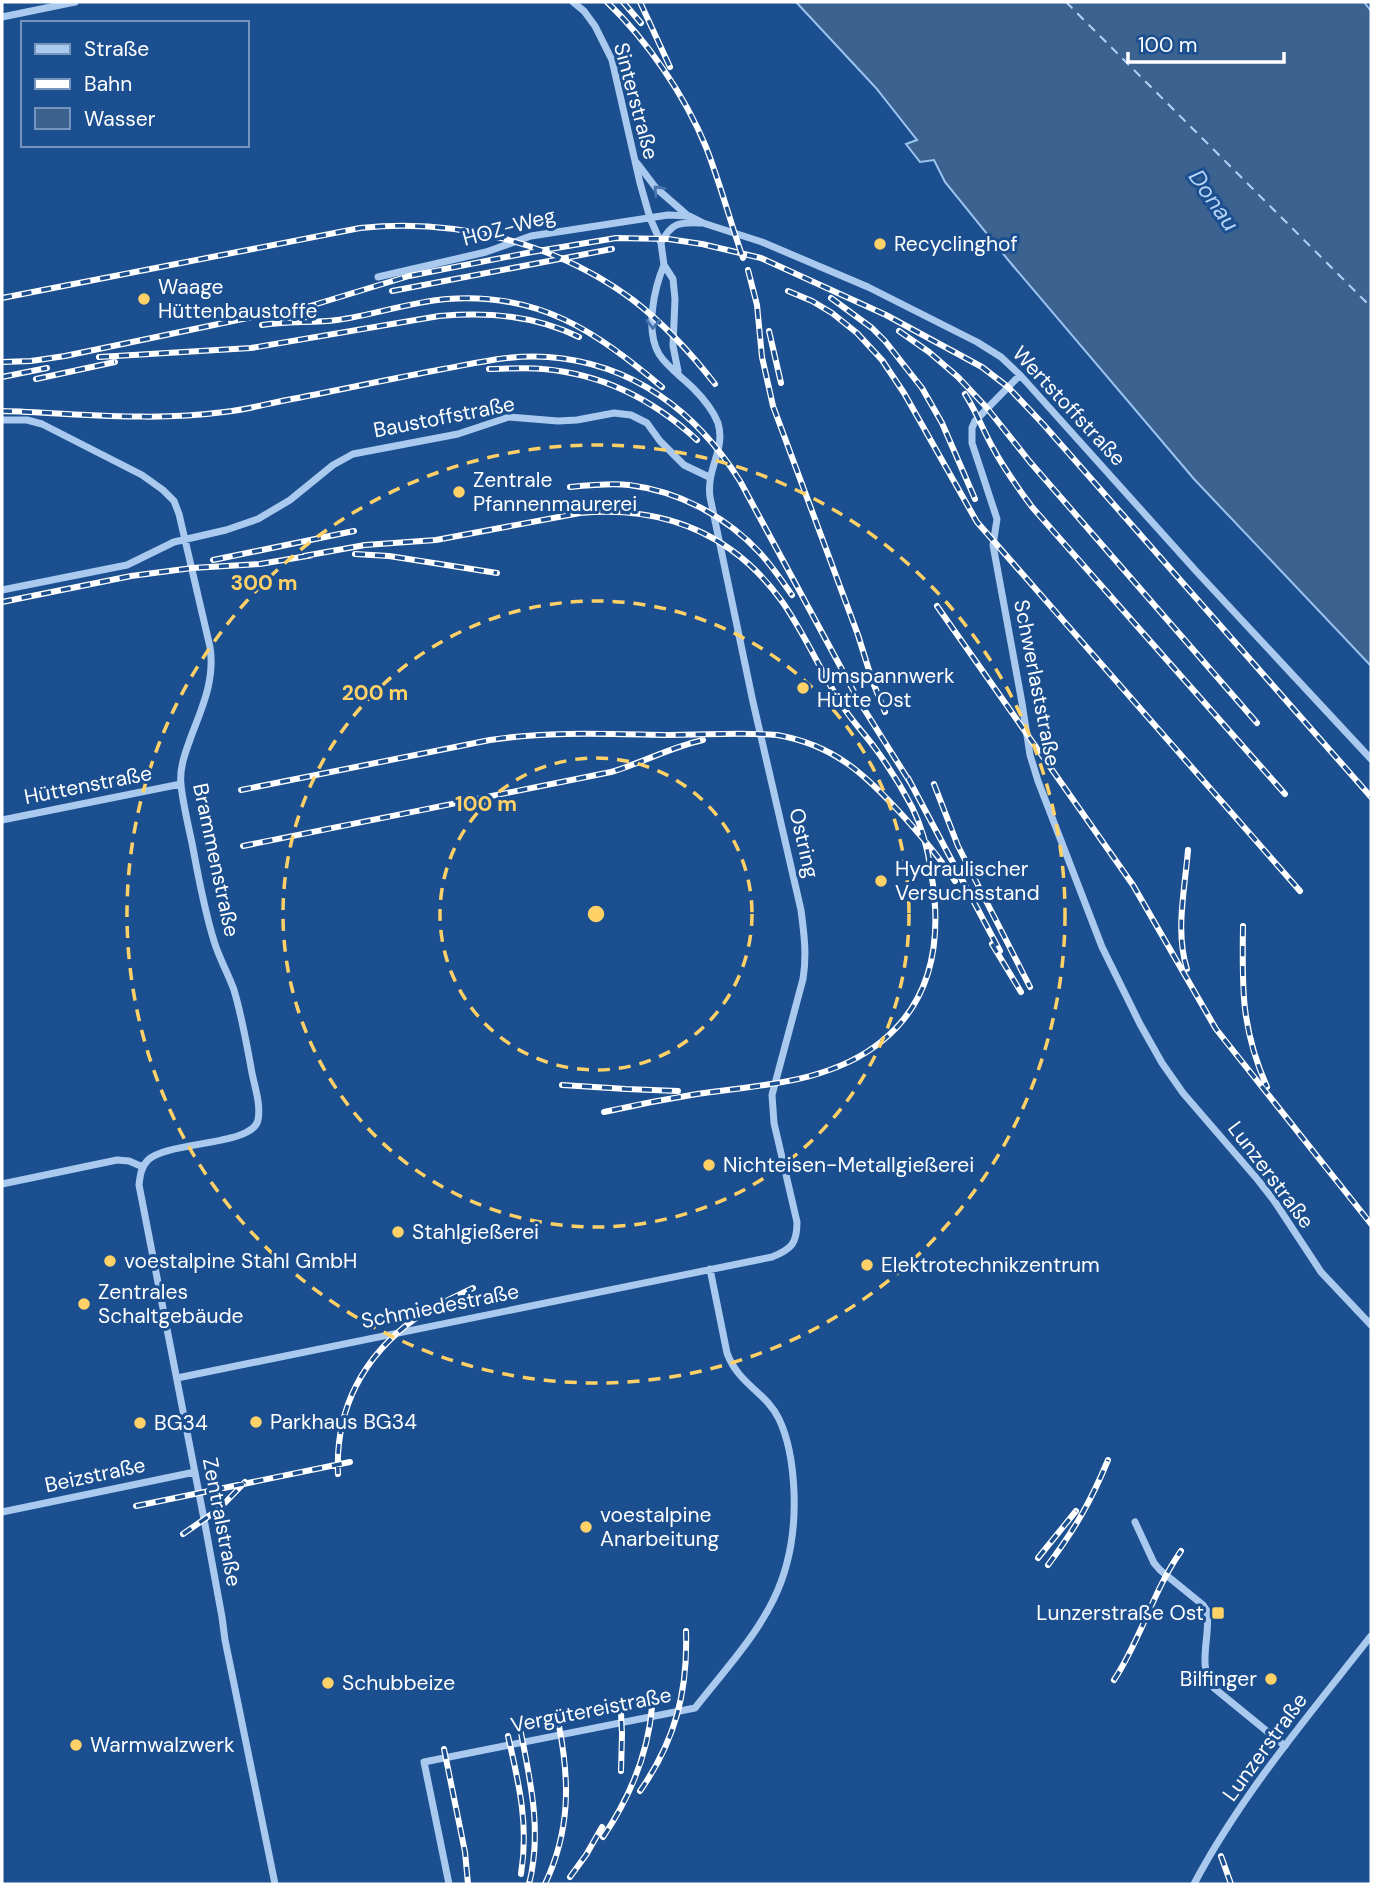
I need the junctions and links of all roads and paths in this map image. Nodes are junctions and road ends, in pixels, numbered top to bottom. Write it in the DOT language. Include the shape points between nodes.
graph roads {
  1 [pos="75,2"];
  2 [pos="573,2"];
  3 [pos="2,17"];
  4 [pos="633,156"];
  5 [pos="689,216"];
  6 [pos="650,218"];
  7 [pos="703,223"];
  8 [pos="661,243"];
  9 [pos="664,265"];
  10 [pos="379,276"];
  11 [pos="679,375"];
  12 [pos="1020,375"];
  13 [pos="2,419"];
  14 [pos="709,477"];
  15 [pos="185,539"];
  16 [pos="2,590"];
  17 [pos="1371,759"];
  18 [pos="181,784"];
  19 [pos="2,820"];
  20 [pos="1197,1111"];
  21 [pos="143,1167"];
  22 [pos="2,1184"];
  23 [pos="710,1269"];
  24 [pos="1371,1325"];
  25 [pos="177,1378"];
  26 [pos="195,1472"];
  27 [pos="2,1512"];
  28 [pos="1135,1522"];
  29 [pos="1371,1636"];
  30 [pos="1285,1746"];
  31 [pos="275,1884"];
  32 [pos="449,1884"];
  33 [pos="1194,1884"];
  1 -- 3 [label="street"];
  2 -- 4 [label="street, Sinterstraße" via="595,26 612,61"];
  5 -- 4 [label="street, one-way" via="656,188"];
  4 -- 6 [label="street, Sinterstraße"];
  5 -- 6 [label="street, Wertstoffstraße"];
  5 -- 7 [label="street, Wertstoffstraße"];
  6 -- 8 [label="street, Ostring"];
  6 -- 10 [label="street, HOZ-Weg" via="531,236 486,252"];
  7 -- 8 [label="street" via="679,223"];
  7 -- 12 [label="street, Wertstoffstraße" via="796,255 880,293 977,342"];
  8 -- 9 [label="street, Ostring"];
  9 -- 11 [label="street, Ostring" via="675,287 673,346"];
  9 -- 11 [label="street, Ostring, one-way" via="652,333 664,361"];
  11 -- 14 [label="street, Ostring" via="705,401 718,423 720,441"];
  12 -- 17 [label="street, Wertstoffstraße"];
  12 -- 20 [label="street, Schwerlaststraße" via="975,421 971,436 997,520 993,545 1030,755 1112,970 1162,1063"];
  13 -- 15 [label="street, Brammenstraße" via="42,424 142,475 174,501"];
  14 -- 15 [label="street, Baustoffstraße" via="684,465 647,423 631,415 558,421 509,418 458,434 353,454 258,519"];
  14 -- 23 [label="street, Ostring" via="713,515 801,910 806,954 772,1096 797,1237 783,1252"];
  15 -- 16 [label="street, Baustoffstraße" via="127,565"];
  15 -- 18 [label="street, Brammenstraße" via="212,663 205,701 184,755"];
  18 -- 19 [label="street, Hüttenstraße"];
  18 -- 21 [label="street, Brammenstraße" via="213,938 238,1003 258,1121 253,1130 162,1153"];
  20 -- 24 [label="street, Lunzerstraße" via="1275,1202 1321,1272"];
  21 -- 22 [label="street" via="117,1160"];
  21 -- 25 [label="street, Zentralstraße" via="141,1203"];
  23 -- 25 [label="street, Schmiedestraße"];
  23 -- 32 [label="street, Vergütereistraße" via="731,1365 773,1409 789,1451 794,1525 782,1584 756,1630 695,1708 424,1762"];
  25 -- 26 [label="street, Zentralstraße"];
  26 -- 27 [label="street, Beizstraße"];
  26 -- 31 [label="street, Zentralstraße"];
  28 -- 30 [label="street" via="1154,1563 1207,1611 1208,1681"];
  29 -- 30 [label="street, Lunzerstraße"];
  30 -- 33 [label="street, Lunzerstraße"];
}
